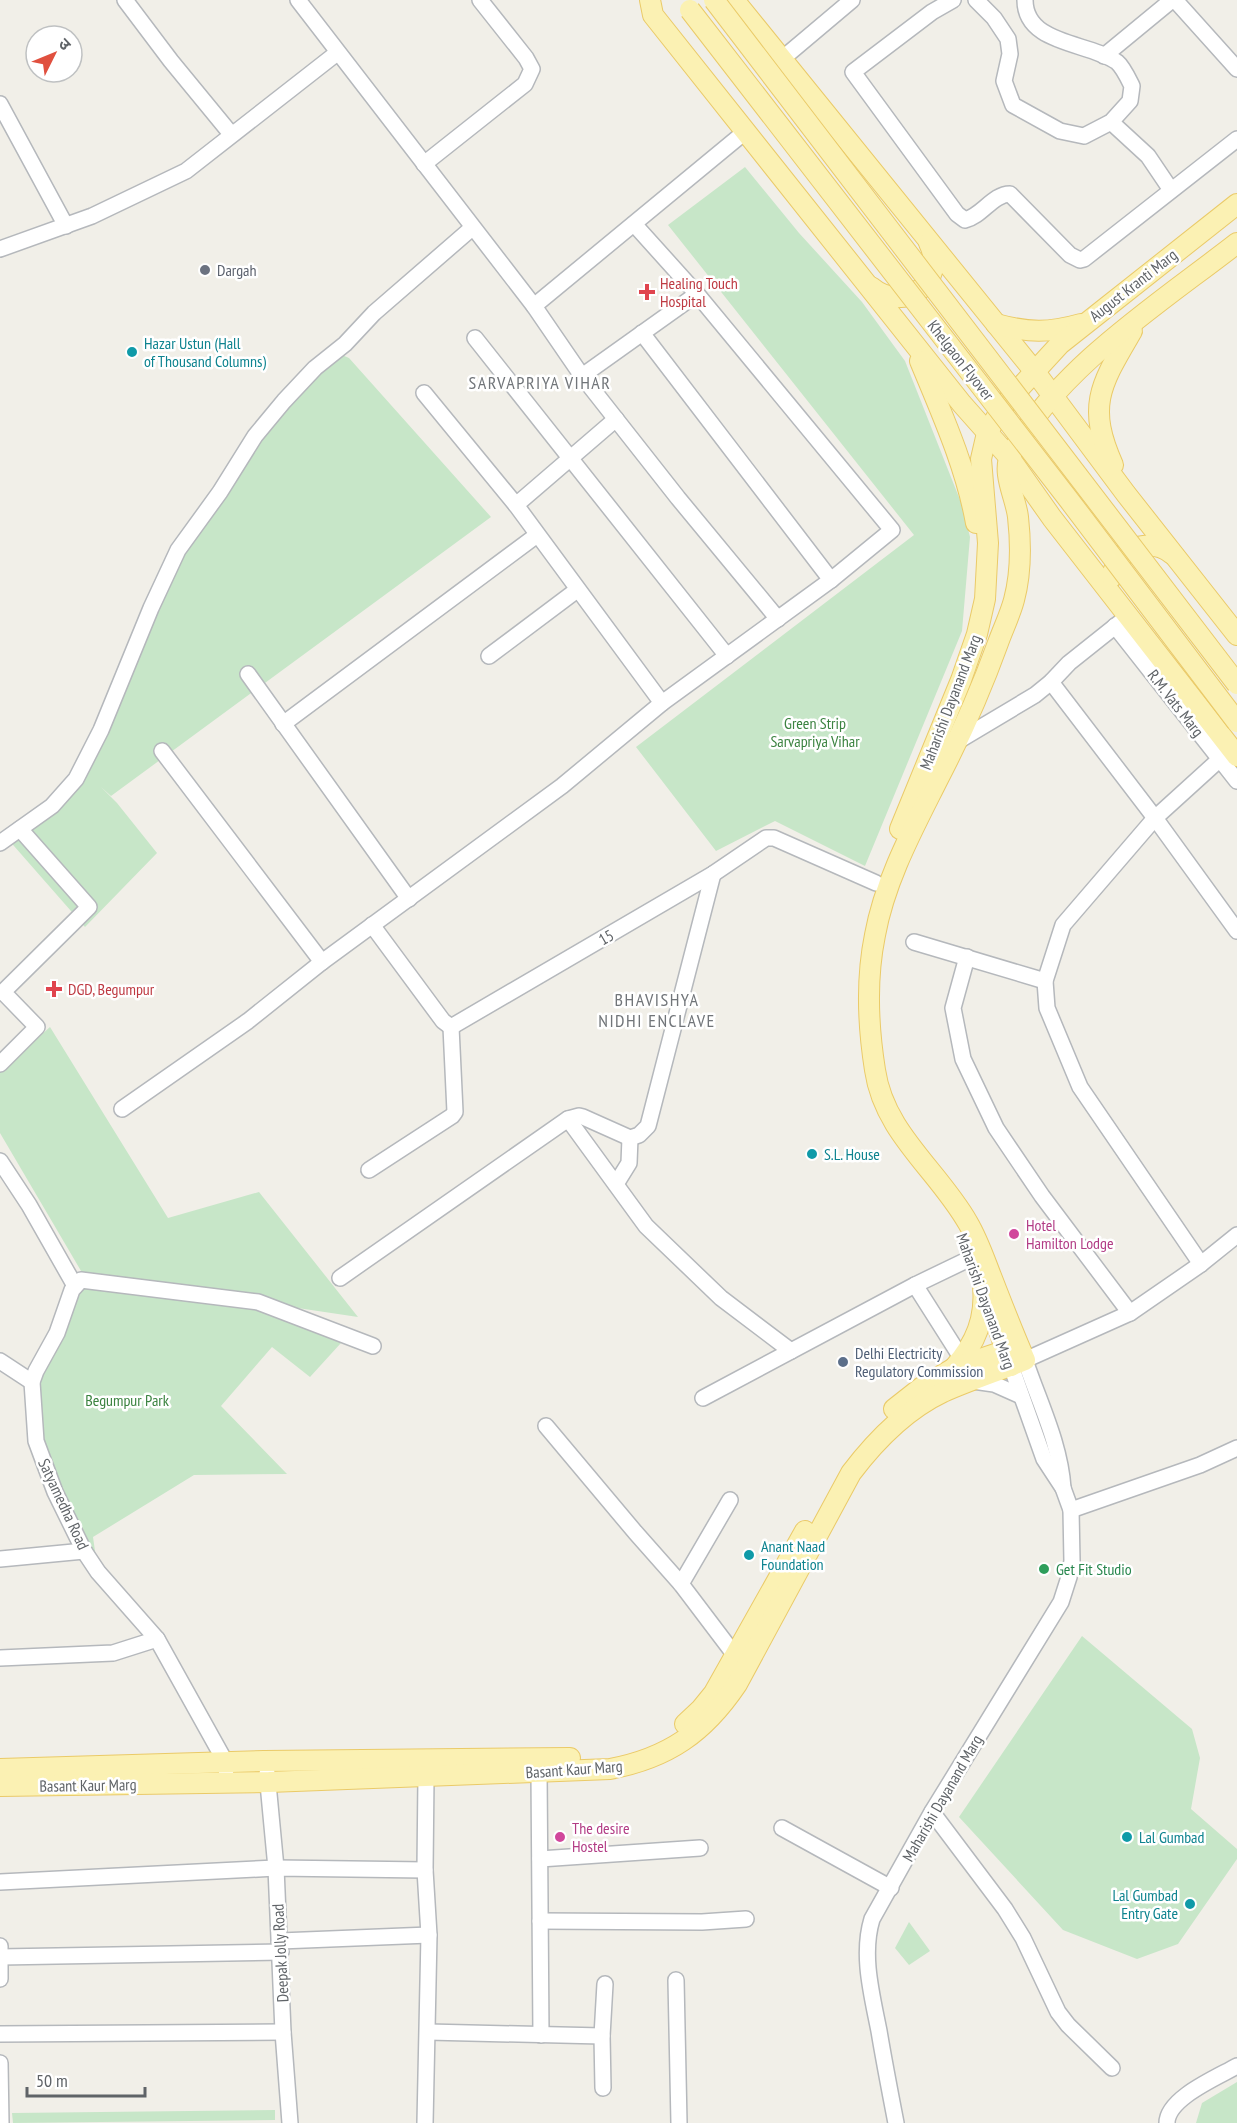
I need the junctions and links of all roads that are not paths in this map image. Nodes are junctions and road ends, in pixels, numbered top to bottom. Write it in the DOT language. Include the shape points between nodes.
graph roads {
  1 [pos="125,0"];
  2 [pos="297,0"];
  3 [pos="480,0"];
  4 [pos="714,0"];
  5 [pos="734,0"];
  6 [pos="852,0"];
  7 [pos="953,0"];
  8 [pos="976,0"];
  9 [pos="1025,0"];
  10 [pos="1174,0"];
  11 [pos="648,5"];
  12 [pos="686,5"];
  13 [pos="338,53"];
  14 [pos="1104,56"];
  15 [pos="782,59"];
  16 [pos="1237,69"];
  17 [pos="0,104"];
  18 [pos="1111,122"];
  19 [pos="746,130"];
  20 [pos="231,134"];
  21 [pos="1237,139"];
  22 [pos="424,164"];
  23 [pos="1172,190"];
  24 [pos="1237,204"];
  25 [pos="634,224"];
  26 [pos="66,226"];
  27 [pos="472,228"];
  28 [pos="926,237"];
  29 [pos="1237,243"];
  30 [pos="0,249"];
  31 [pos="867,284"];
  32 [pos="697,294"];
  33 [pos="534,306"];
  34 [pos="1139,318"];
  35 [pos="1086,323"];
  36 [pos="996,324"];
  37 [pos="642,333"];
  38 [pos="909,337"];
  39 [pos="475,338"];
  40 [pos="1035,372"];
  41 [pos="582,376"];
  42 [pos="424,393"];
  43 [pos="1052,395"];
  44 [pos="616,419"];
  45 [pos="987,433"];
  46 [pos="1009,457"];
  47 [pos="570,458"];
  48 [pos="1126,494"];
  49 [pos="516,505"];
  50 [pos="537,535"];
  51 [pos="1178,559"];
  52 [pos="986,576"];
  53 [pos="831,580"];
  54 [pos="577,590"];
  55 [pos="1121,616"];
  56 [pos="778,619"];
  57 [pos="1237,635"];
  58 [pos="489,656"];
  59 [pos="727,656"];
  60 [pos="248,674"];
  61 [pos="1051,682"];
  62 [pos="1237,684"];
  63 [pos="662,703"];
  64 [pos="1237,722"];
  65 [pos="283,724"];
  66 [pos="958,741"];
  67 [pos="162,751"];
  68 [pos="1228,757"];
  69 [pos="1237,781"];
  70 [pos="1155,818"];
  71 [pos="907,828"];
  72 [pos="20,829"];
  73 [pos="0,843"];
  74 [pos="713,874"];
  75 [pos="882,885"];
  76 [pos="409,899"];
  77 [pos="372,925"];
  78 [pos="1237,931"];
  79 [pos="914,942"];
  80 [pos="967,957"];
  81 [pos="322,962"];
  82 [pos="1045,981"];
  83 [pos="451,1027"];
  84 [pos="0,1064"];
  85 [pos="122,1109"];
  86 [pos="568,1119"];
  87 [pos="630,1138"];
  88 [pos="0,1161"];
  89 [pos="369,1170"];
  90 [pos="616,1184"];
  91 [pos="1237,1235"];
  92 [pos="973,1257"];
  93 [pos="1201,1264"];
  94 [pos="340,1278"];
  95 [pos="915,1285"];
  96 [pos="983,1285"];
  97 [pos="75,1286"];
  98 [pos="1130,1313"];
  99 [pos="373,1346"];
  100 [pos="791,1351"];
  101 [pos="1015,1356"];
  102 [pos="0,1361"];
  103 [pos="958,1363"];
  104 [pos="970,1381"];
  105 [pos="32,1382"];
  106 [pos="1021,1396"];
  107 [pos="704,1398"];
  108 [pos="546,1426"];
  109 [pos="1237,1448"];
  110 [pos="1063,1488"];
  111 [pos="730,1500"];
  112 [pos="1071,1510"];
  113 [pos="84,1551"];
  114 [pos="0,1559"];
  115 [pos="681,1584"];
  116 [pos="157,1639"];
  117 [pos="734,1654"];
  118 [pos="0,1658"];
  119 [pos="264,1761"];
  120 [pos="0,1769"];
  121 [pos="539,1772"];
  122 [pos="226,1773"];
  123 [pos="426,1777"];
  124 [pos="269,1782"];
  125 [pos="0,1786"];
  126 [pos="932,1812"];
  127 [pos="782,1828"];
  128 [pos="700,1848"];
  129 [pos="540,1859"];
  130 [pos="276,1868"];
  131 [pos="425,1870"];
  132 [pos="0,1882"];
  133 [pos="891,1888"];
  134 [pos="746,1919"];
  135 [pos="540,1921"];
  136 [pos="429,1935"];
  137 [pos="0,1946"];
  138 [pos="280,1947"];
  139 [pos="0,1957"];
  140 [pos="0,1979"];
  141 [pos="675,1980"];
  142 [pos="605,1984"];
  143 [pos="283,2032"];
  144 [pos="428,2032"];
  145 [pos="0,2034"];
  146 [pos="541,2035"];
  147 [pos="602,2036"];
  148 [pos="0,2063"];
  149 [pos="1237,2066"];
  150 [pos="1112,2068"];
  151 [pos="603,2088"];
  152 [pos="1,2123"];
  153 [pos="290,2123"];
  154 [pos="425,2123"];
  155 [pos="679,2123"];
  156 [pos="896,2123"];
  157 [pos="1167,2123"];
  1 -- 20 [label="street"];
  2 -- 13 [label="street"];
  3 -- 22 [label="street" via="526,58 532,69 530,76"];
  4 -- 62 [label="main road, Khelgaon Flyover, bridge"];
  5 -- 15 [label="main road"];
  6 -- 15 [label="street"];
  7 -- 23 [label="street" via="853,72 957,214 969,220 1010,194 1070,255 1080,260"];
  8 -- 18 [label="street" via="1008,39 1010,54 1004,81 1013,105 1060,131 1084,136"];
  9 -- 14 [label="street" via="1025,12 1036,26 1061,42"];
  10 -- 14 [label="street"];
  10 -- 16 [label="street"];
  11 -- 19 [label="main road"];
  12 -- 64 [label="main road, Khelgaon Flyover, bridge"];
  13 -- 20 [label="street"];
  13 -- 22 [label="street"];
  14 -- 18 [label="street" via="1118,63 1132,86 1130,100"];
  15 -- 28 [label="main road"];
  17 -- 26 [label="street"];
  18 -- 23 [label="street" via="1148,156"];
  19 -- 25 [label="street"];
  19 -- 31 [label="main road"];
  20 -- 26 [label="street" via="186,171"];
  21 -- 23 [label="street"];
  22 -- 27 [label="street"];
  24 -- 35 [label="main road, August Kranti Marg"];
  25 -- 32 [label="street"];
  25 -- 33 [label="street"];
  26 -- 30 [label="street"];
  27 -- 33 [label="street"];
  27 -- 72 [label="street" via="315,368 255,436 178,550 76,779 52,806"];
  28 -- 31 [label="main road" via="934,265 920,290 892,298"];
  28 -- 36 [label="main road"];
  29 -- 34 [label="main road, August Kranti Marg"];
  31 -- 38 [label="main road"];
  32 -- 37 [label="street"];
  32 -- 53 [label="street" via="892,530"];
  33 -- 41 [label="street"];
  34 -- 43 [label="main road, August Kranti Marg"];
  34 -- 48 [label="main road" via="1108,372 1098,410 1101,437"];
  35 -- 36 [label="main road" via="1032,332"];
  35 -- 40 [label="main road, August Kranti Marg"];
  36 -- 40 [label="main road"];
  37 -- 41 [label="street"];
  37 -- 53 [label="street"];
  38 -- 45 [label="main road"];
  38 -- 52 [label="main road" via="947,426 969,493"];
  39 -- 47 [label="street"];
  40 -- 43 [label="main road"];
  40 -- 45 [label="main road, August Kranti Marg" via="1004,405"];
  41 -- 44 [label="street"];
  42 -- 49 [label="street"];
  43 -- 46 [label="main road, August Kranti Marg"];
  43 -- 48 [label="main road"];
  44 -- 47 [label="street"];
  44 -- 56 [label="street"];
  45 -- 46 [label="main road"];
  45 -- 52 [label="main road, Maharishi Dayanand Marg" via="981,459 988,543"];
  46 -- 55 [label="main road"];
  46 -- 66 [label="main road, Maharishi Dayanand Marg" via="1020,554 1014,599 982,689"];
  47 -- 49 [label="street"];
  47 -- 59 [label="street"];
  48 -- 51 [label="main road"];
  49 -- 50 [label="street"];
  50 -- 54 [label="street"];
  50 -- 65 [label="street"];
  51 -- 55 [label="main road" via="1153,545 1138,546 1126,553 1116,564 1112,578"];
  51 -- 57 [label="main road"];
  52 -- 71 [label="main road, Maharishi Dayanand Marg" via="977,634"];
  53 -- 56 [label="street"];
  54 -- 58 [label="street"];
  54 -- 63 [label="street"];
  55 -- 61 [label="street"];
  55 -- 68 [label="main road"];
  56 -- 59 [label="street"];
  59 -- 63 [label="street"];
  60 -- 65 [label="street"];
  61 -- 66 [label="street"];
  61 -- 70 [label="street"];
  63 -- 76 [label="street" via="561,786"];
  65 -- 76 [label="street"];
  66 -- 71 [label="main road, Maharishi Dayanand Marg"];
  67 -- 81 [label="street"];
  68 -- 69 [label="street"];
  68 -- 70 [label="street"];
  70 -- 78 [label="street"];
  70 -- 82 [label="street" via="1063,925"];
  71 -- 75 [label="main road"];
  72 -- 73 [label="street"];
  72 -- 84 [label="street" via="89,907 3,992 37,1027"];
  74 -- 75 [label="street, 15" via="769,837"];
  74 -- 83 [label="street, 15"];
  74 -- 87 [label="street" via="648,1126"];
  75 -- 92 [label="main road, Maharishi Dayanand Marg" via="862,932 857,982 859,1034 868,1088 886,1131 944,1203"];
  75 -- 101 [label="main road, Maharishi Dayanand Marg" via="869,983 879,1089 902,1136 942,1183 971,1227"];
  76 -- 77 [label="street"];
  77 -- 81 [label="street"];
  77 -- 83 [label="street"];
  79 -- 80 [label="street"];
  80 -- 82 [label="street"];
  80 -- 98 [label="street" via="954,1008 963,1059 996,1128"];
  81 -- 85 [label="street" via="248,1021"];
  82 -- 93 [label="street" via="1047,1008 1080,1087"];
  83 -- 89 [label="street" via="455,1112"];
  86 -- 87 [label="street" via="583,1117"];
  86 -- 90 [label="street"];
  86 -- 94 [label="street"];
  87 -- 90 [label="street" via="629,1163"];
  88 -- 97 [label="street"];
  90 -- 100 [label="street" via="646,1226 721,1298"];
  91 -- 93 [label="street"];
  92 -- 95 [label="street"];
  92 -- 96 [label="main road, Maharishi Dayanand Marg"];
  93 -- 98 [label="street"];
  95 -- 100 [label="street"];
  95 -- 103 [label="street"];
  96 -- 101 [label="main road, Maharishi Dayanand Marg"];
  96 -- 103 [label="main road" via="982,1319 975,1340"];
  97 -- 99 [label="street" via="81,1280 258,1302"];
  97 -- 105 [label="street, Satyamedha Road"];
  98 -- 101 [label="street"];
  100 -- 107 [label="street"];
  101 -- 103 [label="main road, Basant Kaur Marg"];
  101 -- 104 [label="main road, Basant Kaur Marg"];
  101 -- 106 [label="street, Maharishi Dayanand Marg"];
  101 -- 110 [label="street, Maharishi Dayanand Marg" via="1057,1450"];
  102 -- 105 [label="street"];
  103 -- 117 [label="main road, Basant Kaur Marg" via="892,1410 843,1466"];
  104 -- 106 [label="street" via="994,1384"];
  104 -- 121 [label="main road, Basant Kaur Marg" via="915,1408 891,1427 850,1473 737,1684 710,1720 674,1747 633,1765"];
  105 -- 113 [label="street, Satyamedha Road" via="36,1441 54,1492"];
  106 -- 110 [label="street, Maharishi Dayanand Marg" via="1044,1459"];
  108 -- 115 [label="street"];
  109 -- 112 [label="street" via="1200,1466"];
  110 -- 112 [label="street, Maharishi Dayanand Marg"];
  111 -- 115 [label="street"];
  112 -- 126 [label="street, Maharishi Dayanand Marg" via="1072,1561 1061,1602"];
  113 -- 114 [label="street"];
  113 -- 116 [label="street, Satyamedha Road"];
  115 -- 117 [label="street"];
  116 -- 118 [label="street" via="113,1653"];
  116 -- 122 [label="street, Satyamedha Road"];
  117 -- 119 [label="main road, Basant Kaur Marg" via="714,1693 700,1709 667,1737 627,1754 606,1758"];
  119 -- 122 [label="main road, Basant Kaur Marg"];
  119 -- 124 [label="street, Deepak Jolly Road"];
  120 -- 122 [label="main road, Basant Kaur Marg"];
  121 -- 123 [label="main road, Basant Kaur Marg"];
  121 -- 129 [label="street"];
  122 -- 124 [label="main road, Basant Kaur Marg"];
  122 -- 125 [label="main road, Basant Kaur Marg"];
  123 -- 124 [label="main road, Basant Kaur Marg"];
  123 -- 131 [label="street"];
  124 -- 130 [label="street, Deepak Jolly Road"];
  126 -- 133 [label="street, Maharishi Dayanand Marg"];
  126 -- 150 [label="street" via="1005,1909 1058,2012"];
  127 -- 133 [label="street"];
  128 -- 129 [label="street"];
  129 -- 135 [label="street"];
  130 -- 131 [label="street"];
  130 -- 132 [label="street"];
  130 -- 138 [label="street, Deepak Jolly Road"];
  131 -- 136 [label="street"];
  133 -- 156 [label="street, Maharishi Dayanand Marg" via="872,1919 867,1950"];
  134 -- 135 [label="street"];
  135 -- 146 [label="street"];
  136 -- 138 [label="street"];
  136 -- 144 [label="street"];
  137 -- 139 [label="street"];
  138 -- 139 [label="street"];
  138 -- 143 [label="street, Deepak Jolly Road"];
  139 -- 140 [label="street"];
  141 -- 155 [label="street"];
  142 -- 147 [label="street"];
  143 -- 145 [label="street"];
  143 -- 153 [label="street, Deepak Jolly Road"];
  144 -- 146 [label="street"];
  144 -- 154 [label="street"];
  146 -- 147 [label="street"];
  147 -- 151 [label="street"];
  148 -- 152 [label="street"];
  149 -- 157 [label="street" via="1185,2096 1173,2107"];
}
